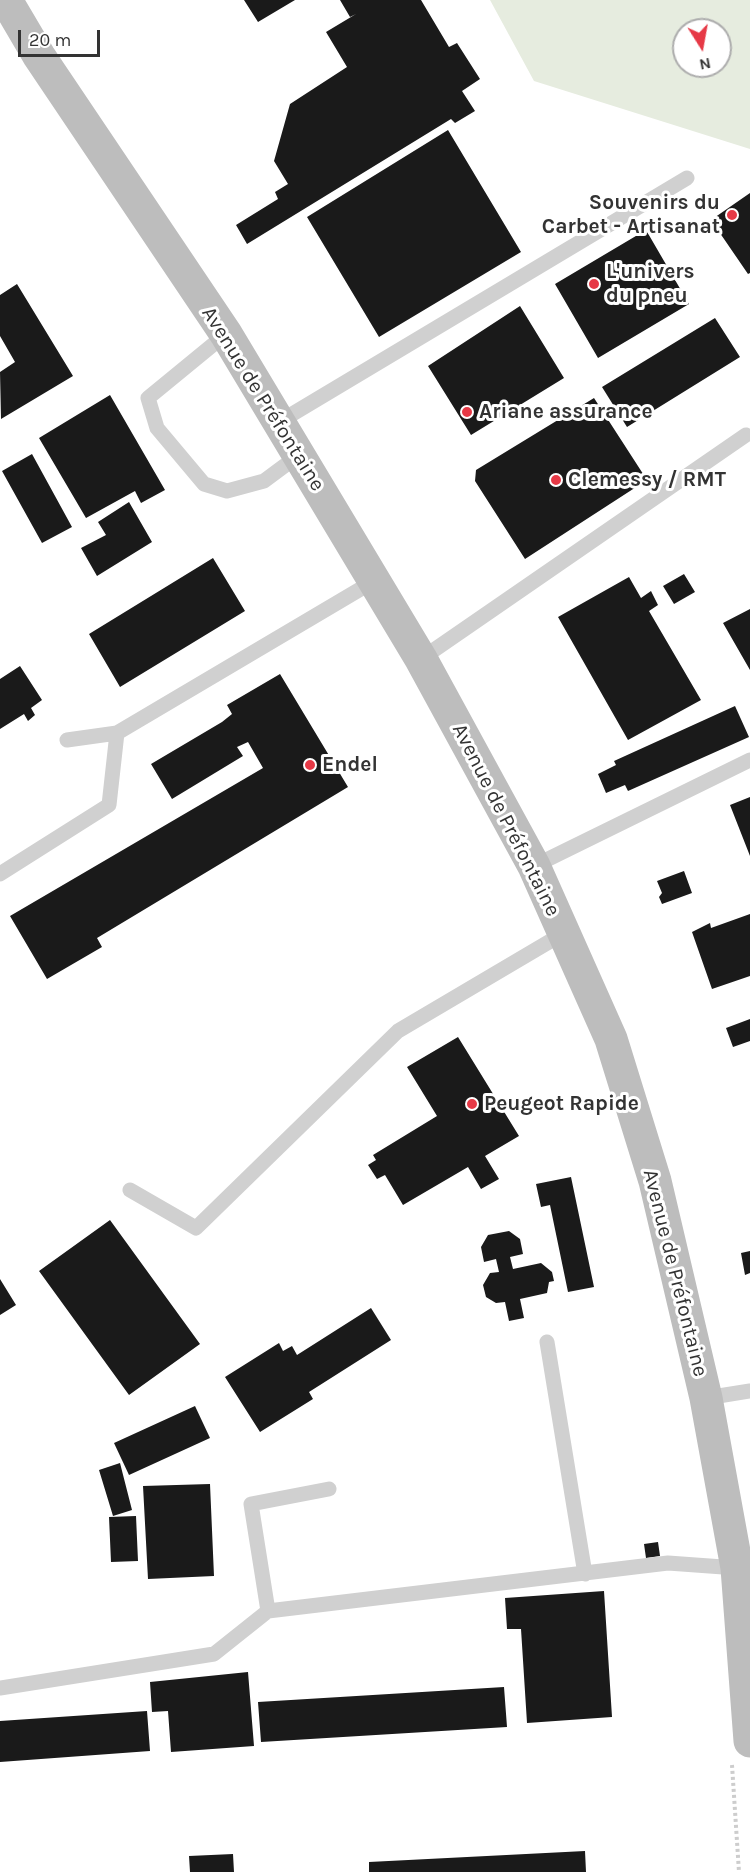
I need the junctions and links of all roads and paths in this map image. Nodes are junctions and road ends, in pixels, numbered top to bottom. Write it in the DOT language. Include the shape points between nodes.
graph roads {
  1 [pos="6,0"];
  2 [pos="687,178"];
  3 [pos="225,334"];
  4 [pos="279,422"];
  5 [pos="746,435"];
  6 [pos="299,455"];
  7 [pos="374,581"];
  8 [pos="421,659"];
  9 [pos="117,733"];
  10 [pos="67,740"];
  11 [pos="750,760"];
  12 [pos="534,866"];
  13 [pos="0,874"];
  14 [pos="564,933"];
  15 [pos="130,1190"];
  16 [pos="546,1342"];
  17 [pos="750,1391"];
  18 [pos="706,1398"];
  19 [pos="329,1489"];
  20 [pos="737,1568"];
  21 [pos="585,1574"];
  22 [pos="268,1611"];
  23 [pos="0,1688"];
  24 [pos="745,1732"];
  25 [pos="739,1872"];
  1 -- 3 [label="main road, Avenue de Préfontaine" via="39,56"];
  2 -- 4 [label="lane"];
  3 -- 4 [label="main road, Avenue de Préfontaine"];
  3 -- 6 [label="lane" via="148,398 157,428 204,484 227,491 264,481"];
  4 -- 6 [label="main road, Avenue de Préfontaine"];
  5 -- 8 [label="lane"];
  6 -- 7 [label="main road, Avenue de Préfontaine"];
  7 -- 8 [label="main road, Avenue de Préfontaine"];
  7 -- 9 [label="lane"];
  8 -- 12 [label="main road, Avenue de Préfontaine"];
  9 -- 10 [label="lane"];
  9 -- 13 [label="lane" via="109,805"];
  11 -- 12 [label="lane"];
  12 -- 14 [label="main road, Avenue de Préfontaine"];
  14 -- 15 [label="lane" via="398,1031 196,1228"];
  14 -- 18 [label="main road, Avenue de Préfontaine" via="611,1040 655,1181"];
  16 -- 21 [label="lane"];
  17 -- 18 [label="lane"];
  18 -- 20 [label="main road, Avenue de Préfontaine"];
  19 -- 22 [label="lane" via="251,1503"];
  20 -- 21 [label="lane" via="668,1563"];
  20 -- 24 [label="main road, Avenue de Préfontaine"];
  21 -- 22 [label="lane"];
  22 -- 23 [label="lane" via="214,1654"];
  24 -- 25 [label="path"];
}
